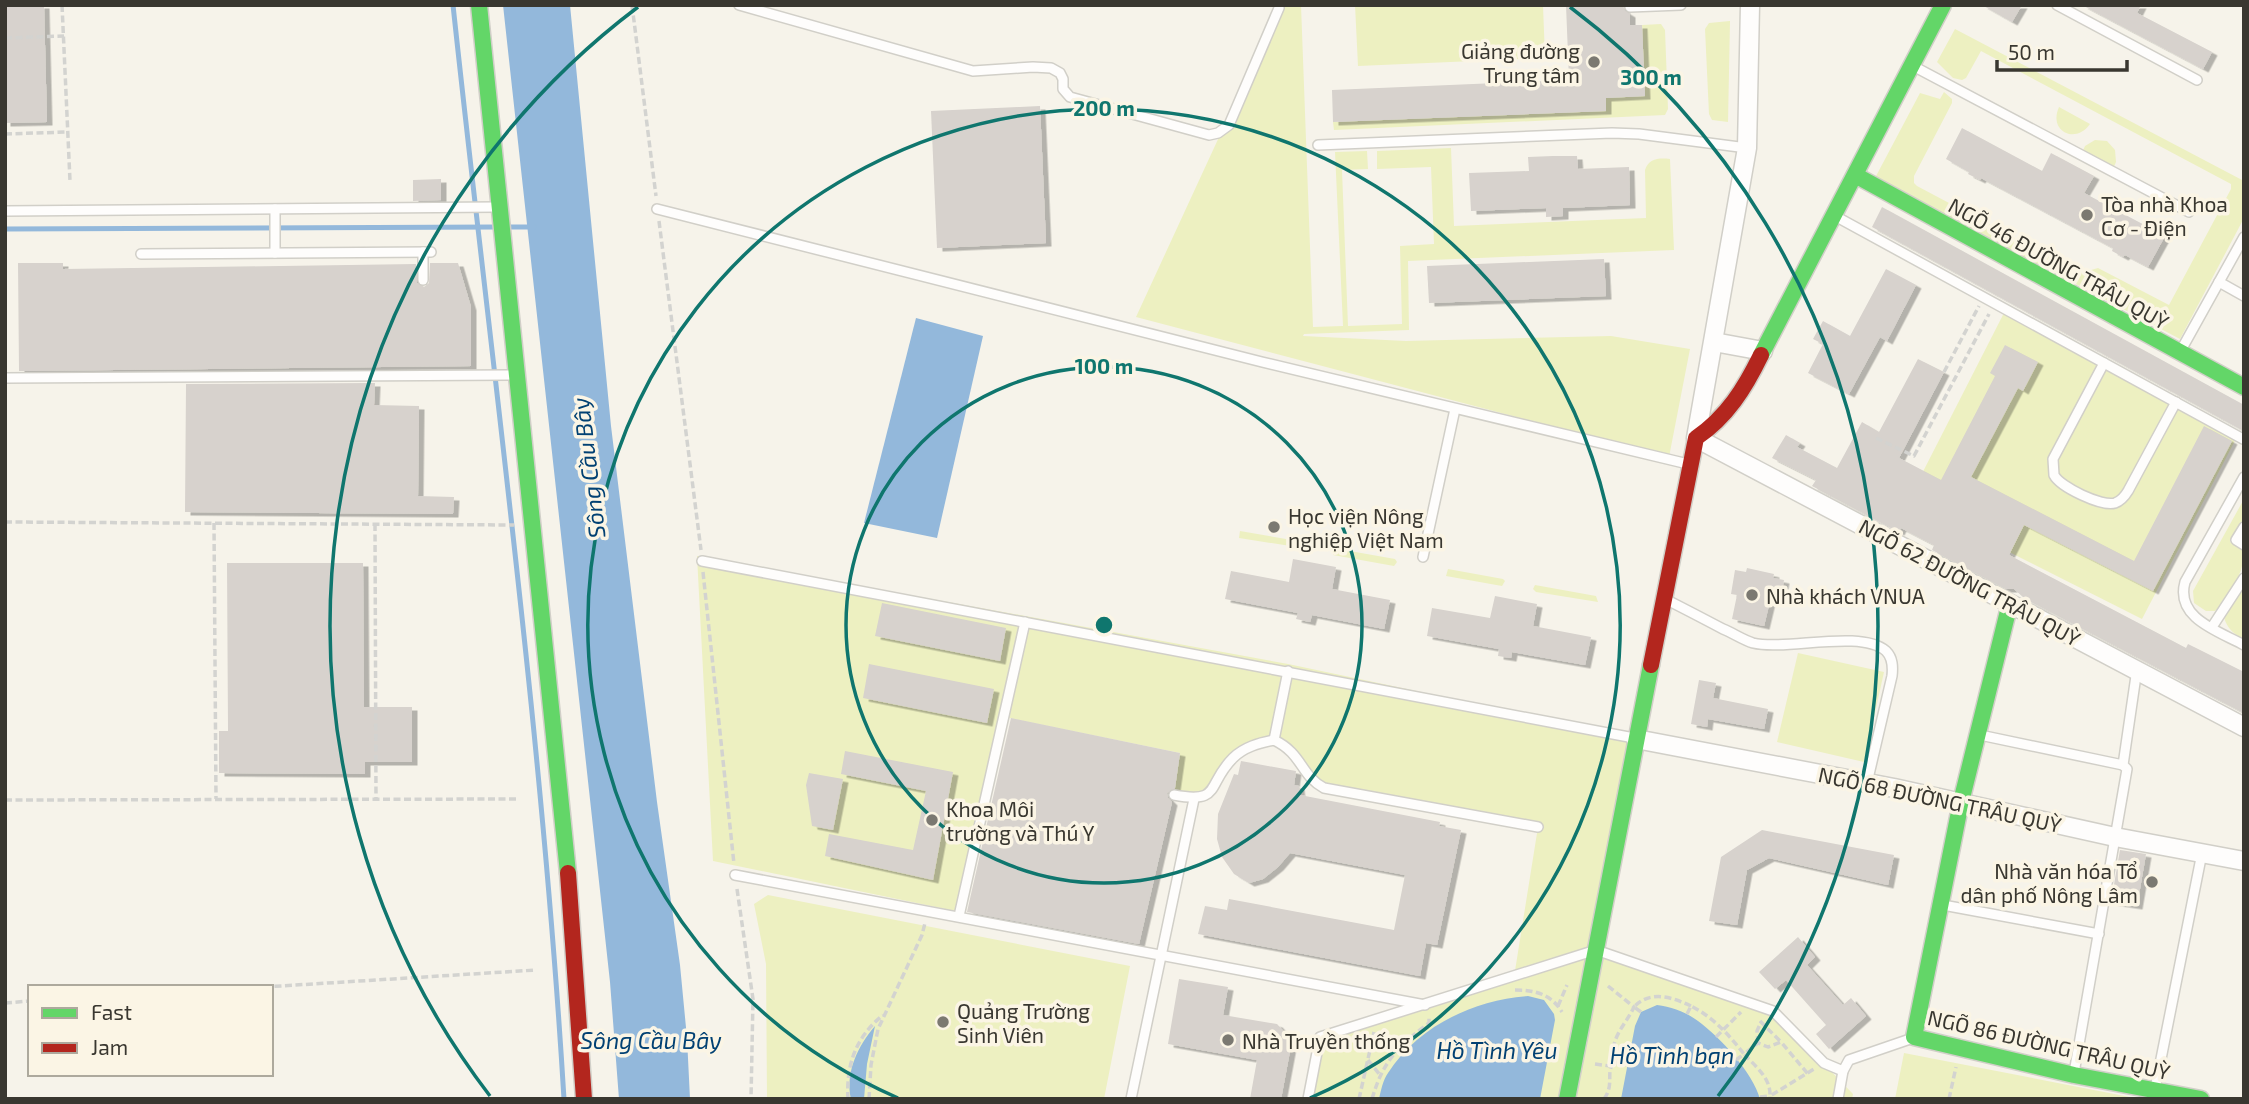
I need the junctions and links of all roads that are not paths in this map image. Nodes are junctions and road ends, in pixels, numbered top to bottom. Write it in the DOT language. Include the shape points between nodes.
graph roads {
  1 [pos="480,5"];
  2 [pos="739,5"];
  3 [pos="1681,5"];
  4 [pos="1750,5"];
  5 [pos="2057,5"];
  6 [pos="1630,7"];
  7 [pos="1279,8"];
  8 [pos="1939,8"];
  9 [pos="1912,66"];
  10 [pos="2197,80"];
  11 [pos="1318,145"];
  12 [pos="1747,148"];
  13 [pos="1855,175"];
  14 [pos="497,207"];
  15 [pos="657,209"];
  16 [pos="5,211"];
  17 [pos="2189,212"];
  18 [pos="275,213"];
  19 [pos="1834,215"];
  20 [pos="2244,237"];
  21 [pos="275,253"];
  22 [pos="141,254"];
  23 [pos="423,280"];
  24 [pos="2219,282"];
  25 [pos="2244,296"];
  26 [pos="1714,342"];
  27 [pos="1763,351"];
  28 [pos="2180,352"];
  29 [pos="2104,363"];
  30 [pos="513,375"];
  31 [pos="5,378"];
  32 [pos="2239,382"];
  33 [pos="2176,402"];
  34 [pos="1455,409"];
  35 [pos="1696,439"];
  36 [pos="2243,439"];
  37 [pos="1691,465"];
  38 [pos="2244,477"];
  39 [pos="2241,488"];
  40 [pos="2244,527"];
  41 [pos="2244,545"];
  42 [pos="1423,557"];
  43 [pos="702,561"];
  44 [pos="2244,579"];
  45 [pos="1665,599"];
  46 [pos="2010,603"];
  47 [pos="1025,622"];
  48 [pos="2212,627"];
  49 [pos="2244,645"];
  50 [pos="2137,669"];
  51 [pos="1288,671"];
  52 [pos="2244,726"];
  53 [pos="1979,734"];
  54 [pos="1636,739"];
  55 [pos="1274,740"];
  56 [pos="2123,765"];
  57 [pos="1867,783"];
  58 [pos="1174,795"];
  59 [pos="1194,799"];
  60 [pos="1961,802"];
  61 [pos="1538,827"];
  62 [pos="2115,837"];
  63 [pos="2202,853"];
  64 [pos="2244,861"];
  65 [pos="735,875"];
  66 [pos="1941,905"];
  67 [pos="959,916"];
  68 [pos="2099,934"];
  69 [pos="1596,950"];
  70 [pos="1161,955"];
  71 [pos="1425,1004"];
  72 [pos="1914,1037"];
  73 [pos="1843,1071"];
  74 [pos="2074,1075"];
  75 [pos="2155,1090"];
  76 [pos="584,1099"];
  77 [pos="1131,1099"];
  78 [pos="1308,1099"];
  79 [pos="1567,1099"];
  80 [pos="1838,1099"];
  81 [pos="2201,1099"];
  1 -- 14 [label="street"];
  2 -- 7 [label="lane" via="973,71 1051,68 1060,73 1070,97 1209,135 1229,125"];
  3 -- 6 [label="lane"];
  4 -- 12 [label="street"];
  5 -- 10 [label="lane"];
  8 -- 9 [label="street"];
  9 -- 13 [label="street"];
  9 -- 17 [label="lane"];
  11 -- 12 [label="lane" via="1612,133"];
  12 -- 26 [label="street"];
  13 -- 19 [label="street"];
  13 -- 28 [label="street, NGÕ 46 ĐƯỜNG TRÂU QUỲ"];
  14 -- 18 [label="lane"];
  14 -- 30 [label="street" via="507,262"];
  15 -- 34 [label="lane"];
  16 -- 18 [label="lane"];
  18 -- 21 [label="lane"];
  19 -- 27 [label="street"];
  19 -- 29 [label="lane"];
  20 -- 24 [label="lane"];
  21 -- 22 [label="lane"];
  21 -- 23 [label="lane" via="427,252"];
  24 -- 25 [label="lane"];
  24 -- 28 [label="lane"];
  26 -- 27 [label="street"];
  26 -- 35 [label="street"];
  27 -- 35 [label="street" via="1730,409"];
  28 -- 32 [label="street, NGÕ 46 ĐƯỜNG TRÂU QUỲ"];
  29 -- 33 [label="lane"];
  29 -- 33 [label="lane" via="2053,459 2054,475 2065,488 2108,503 2122,499"];
  30 -- 31 [label="lane" via="424,371"];
  30 -- 76 [label="street" via="573,921"];
  33 -- 36 [label="lane"];
  34 -- 37 [label="lane"];
  34 -- 42 [label="lane"];
  35 -- 37 [label="street"];
  35 -- 46 [label="street, NGÕ 62 ĐƯỜNG TRÂU QUỲ"];
  37 -- 45 [label="street"];
  38 -- 39 [label="lane"];
  39 -- 48 [label="lane" via="2183,592 2194,617"];
  40 -- 41 [label="lane" via="2236,540"];
  43 -- 47 [label="lane"];
  44 -- 48 [label="lane"];
  45 -- 54 [label="street"];
  45 -- 57 [label="lane" via="1750,642 1866,643 1883,649 1893,667 1892,676"];
  46 -- 50 [label="street, NGÕ 62 ĐƯỜNG TRÂU QUỲ"];
  46 -- 53 [label="street"];
  47 -- 51 [label="lane"];
  47 -- 67 [label="lane"];
  48 -- 49 [label="lane"];
  50 -- 52 [label="street, NGÕ 62 ĐƯỜNG TRÂU QUỲ"];
  50 -- 56 [label="lane"];
  51 -- 54 [label="lane"];
  51 -- 55 [label="lane"];
  53 -- 56 [label="lane"];
  53 -- 60 [label="street"];
  54 -- 57 [label="street, NGÕ 68 ĐƯỜNG TRÂU QUỲ"];
  54 -- 69 [label="street"];
  55 -- 59 [label="lane" via="1240,752 1211,791"];
  55 -- 61 [label="lane" via="1287,746 1311,781 1324,788"];
  56 -- 62 [label="lane" via="2127,769"];
  57 -- 60 [label="street, NGÕ 68 ĐƯỜNG TRÂU QUỲ"];
  58 -- 59 [label="lane"];
  59 -- 70 [label="lane"];
  60 -- 62 [label="street, NGÕ 68 ĐƯỜNG TRÂU QUỲ"];
  60 -- 66 [label="street, NGÕ 86 ĐƯỜNG TRÂU QUỲ"];
  62 -- 63 [label="street, NGÕ 68 ĐƯỜNG TRÂU QUỲ"];
  62 -- 68 [label="lane"];
  63 -- 64 [label="street, NGÕ 68 ĐƯỜNG TRÂU QUỲ"];
  63 -- 75 [label="lane"];
  65 -- 67 [label="lane"];
  66 -- 68 [label="lane"];
  66 -- 72 [label="street, NGÕ 86 ĐƯỜNG TRÂU QUỲ"];
  67 -- 70 [label="lane"];
  68 -- 74 [label="lane"];
  69 -- 71 [label="lane"];
  69 -- 73 [label="lane" via="1773,1011 1824,1063"];
  69 -- 79 [label="street"];
  70 -- 71 [label="lane"];
  70 -- 77 [label="lane"];
  71 -- 78 [label="lane" via="1320,1037"];
  72 -- 73 [label="lane" via="1849,1060"];
  72 -- 74 [label="street, NGÕ 86 ĐƯỜNG TRÂU QUỲ"];
  73 -- 80 [label="lane"];
  74 -- 75 [label="street, NGÕ 86 ĐƯỜNG TRÂU QUỲ"];
  75 -- 81 [label="street, NGÕ 86 ĐƯỜNG TRÂU QUỲ"];
}
